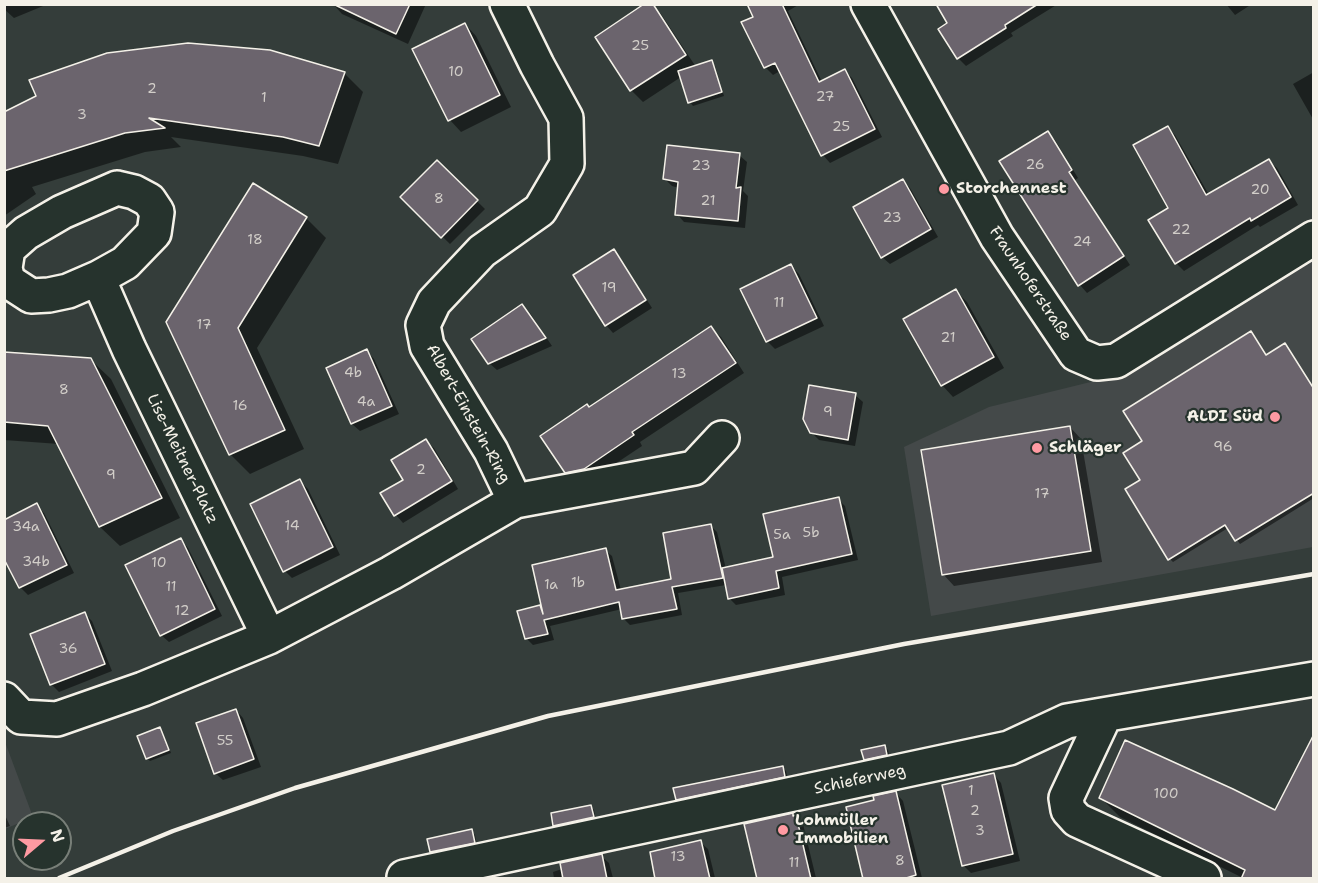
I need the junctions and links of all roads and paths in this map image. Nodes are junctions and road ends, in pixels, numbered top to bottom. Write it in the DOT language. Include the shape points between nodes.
graph roads {
  1 [pos="507,4"];
  2 [pos="868,4"];
  3 [pos="1314,238"];
  4 [pos="98,278"];
  5 [pos="722,438"];
  6 [pos="515,501"];
  7 [pos="269,638"];
  8 [pos="1314,679"];
  9 [pos="4,699"];
  10 [pos="1105,715"];
  11 [pos="404,877"];
  12 [pos="1204,879"];
  1 -- 6 [label="street, Albert-Einstein-Ring" via="566,118 567,164 540,210 482,251 434,302 423,325 427,346 491,451"];
  2 -- 3 [label="street, Fraunhoferstraße" via="997,237 1076,354 1097,363 1116,361"];
  4 -- 7 [label="street, Lise-Meitner-Platz"];
  5 -- 6 [label="street, Albert-Einstein-Ring" via="694,468"];
  6 -- 7 [label="street, Albert-Einstein-Ring"];
  7 -- 9 [label="street, Albert-Einstein-Ring" via="57,719 21,717"];
  8 -- 10 [label="street, Schieferweg"];
  10 -- 11 [label="street, Schieferweg" via="1067,721 1009,748"];
  10 -- 12 [label="street" via="1066,798 1068,810 1077,820"];
}
